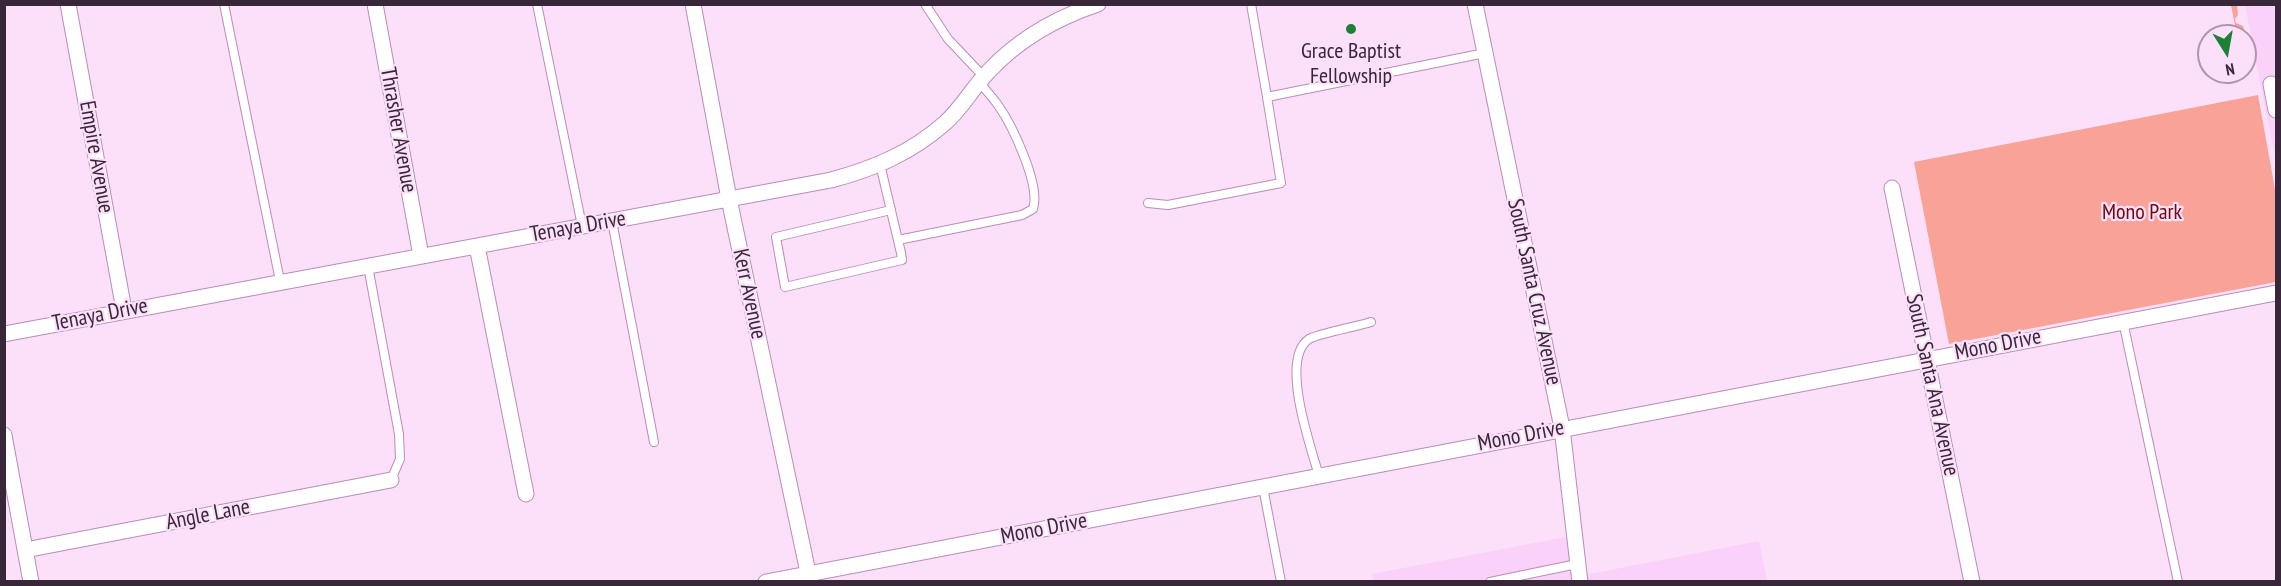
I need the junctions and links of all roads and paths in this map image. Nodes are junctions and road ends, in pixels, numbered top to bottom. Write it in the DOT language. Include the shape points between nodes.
graph roads {
  1 [pos="68,4"];
  2 [pos="224,4"];
  3 [pos="375,4"];
  4 [pos="537,4"];
  5 [pos="693,4"];
  6 [pos="925,4"];
  7 [pos="1098,4"];
  8 [pos="1251,4"];
  9 [pos="1475,4"];
  10 [pos="1485,53"];
  11 [pos="982,80"];
  12 [pos="2271,84"];
  13 [pos="1267,97"];
  14 [pos="2277,110"];
  15 [pos="880,164"];
  16 [pos="1892,188"];
  17 [pos="729,200"];
  18 [pos="1148,203"];
  19 [pos="891,210"];
  20 [pos="612,221"];
  21 [pos="582,226"];
  22 [pos="898,240"];
  23 [pos="477,246"];
  24 [pos="421,256"];
  25 [pos="368,266"];
  26 [pos="280,281"];
  27 [pos="2277,293"];
  28 [pos="124,310"];
  29 [pos="2123,321"];
  30 [pos="1371,322"];
  31 [pos="4,334"];
  32 [pos="1926,359"];
  33 [pos="1562,428"];
  34 [pos="4,435"];
  35 [pos="654,442"];
  36 [pos="1319,476"];
  37 [pos="391,480"];
  38 [pos="1263,487"];
  39 [pos="526,494"];
  40 [pos="26,550"];
  41 [pos="1576,564"];
  42 [pos="809,578"];
  43 [pos="31,582"];
  44 [pos="766,582"];
  45 [pos="1281,582"];
  46 [pos="1490,582"];
  47 [pos="1580,582"];
  48 [pos="1972,582"];
  49 [pos="2178,582"];
  1 -- 28 [label="street, Empire Avenue"];
  2 -- 26 [label="lane"];
  3 -- 24 [label="street, Thrasher Avenue"];
  4 -- 21 [label="lane"];
  5 -- 17 [label="street, Kerr Avenue"];
  6 -- 11 [label="lane"];
  7 -- 11 [label="street, Tenaya Drive" via="1028,37"];
  8 -- 13 [label="lane"];
  9 -- 10 [label="street, South Santa Cruz Avenue"];
  10 -- 13 [label="lane"];
  10 -- 33 [label="street, South Santa Cruz Avenue"];
  11 -- 15 [label="street, Tenaya Drive" via="945,123 919,144"];
  11 -- 22 [label="lane" via="1021,149 1034,194 1033,209 1022,215"];
  12 -- 14 [label="street"];
  13 -- 18 [label="lane" via="1281,183 1168,205"];
  15 -- 17 [label="street, Tenaya Drive" via="831,180"];
  15 -- 19 [label="lane"];
  16 -- 32 [label="street, South Santa Ana Avenue"];
  17 -- 20 [label="street, Tenaya Drive"];
  17 -- 42 [label="street, Kerr Avenue"];
  19 -- 22 [label="lane"];
  19 -- 22 [label="lane" via="776,237 785,287 902,260"];
  20 -- 21 [label="street, Tenaya Drive"];
  20 -- 35 [label="lane"];
  21 -- 23 [label="street, Tenaya Drive"];
  23 -- 24 [label="street, Tenaya Drive"];
  23 -- 39 [label="street"];
  24 -- 25 [label="street, Tenaya Drive"];
  25 -- 26 [label="street, Tenaya Drive"];
  25 -- 37 [label="lane" via="399,434 400,459"];
  26 -- 28 [label="street, Tenaya Drive"];
  27 -- 29 [label="street, Mono Drive"];
  28 -- 31 [label="street, Tenaya Drive"];
  29 -- 32 [label="street, Mono Drive"];
  29 -- 49 [label="lane"];
  30 -- 36 [label="lane" via="1309,339 1296,357 1296,380"];
  32 -- 33 [label="street, Mono Drive"];
  32 -- 48 [label="street, South Santa Ana Avenue"];
  33 -- 36 [label="street, Mono Drive"];
  33 -- 41 [label="street, South Santa Cruz Avenue"];
  34 -- 40 [label="street"];
  36 -- 38 [label="street, Mono Drive"];
  37 -- 40 [label="street, Angle Lane"];
  38 -- 42 [label="street, Mono Drive"];
  38 -- 45 [label="lane"];
  40 -- 43 [label="street"];
  41 -- 46 [label="lane"];
  41 -- 47 [label="street, South Santa Cruz Avenue"];
  42 -- 44 [label="street, Mono Drive"];
}
